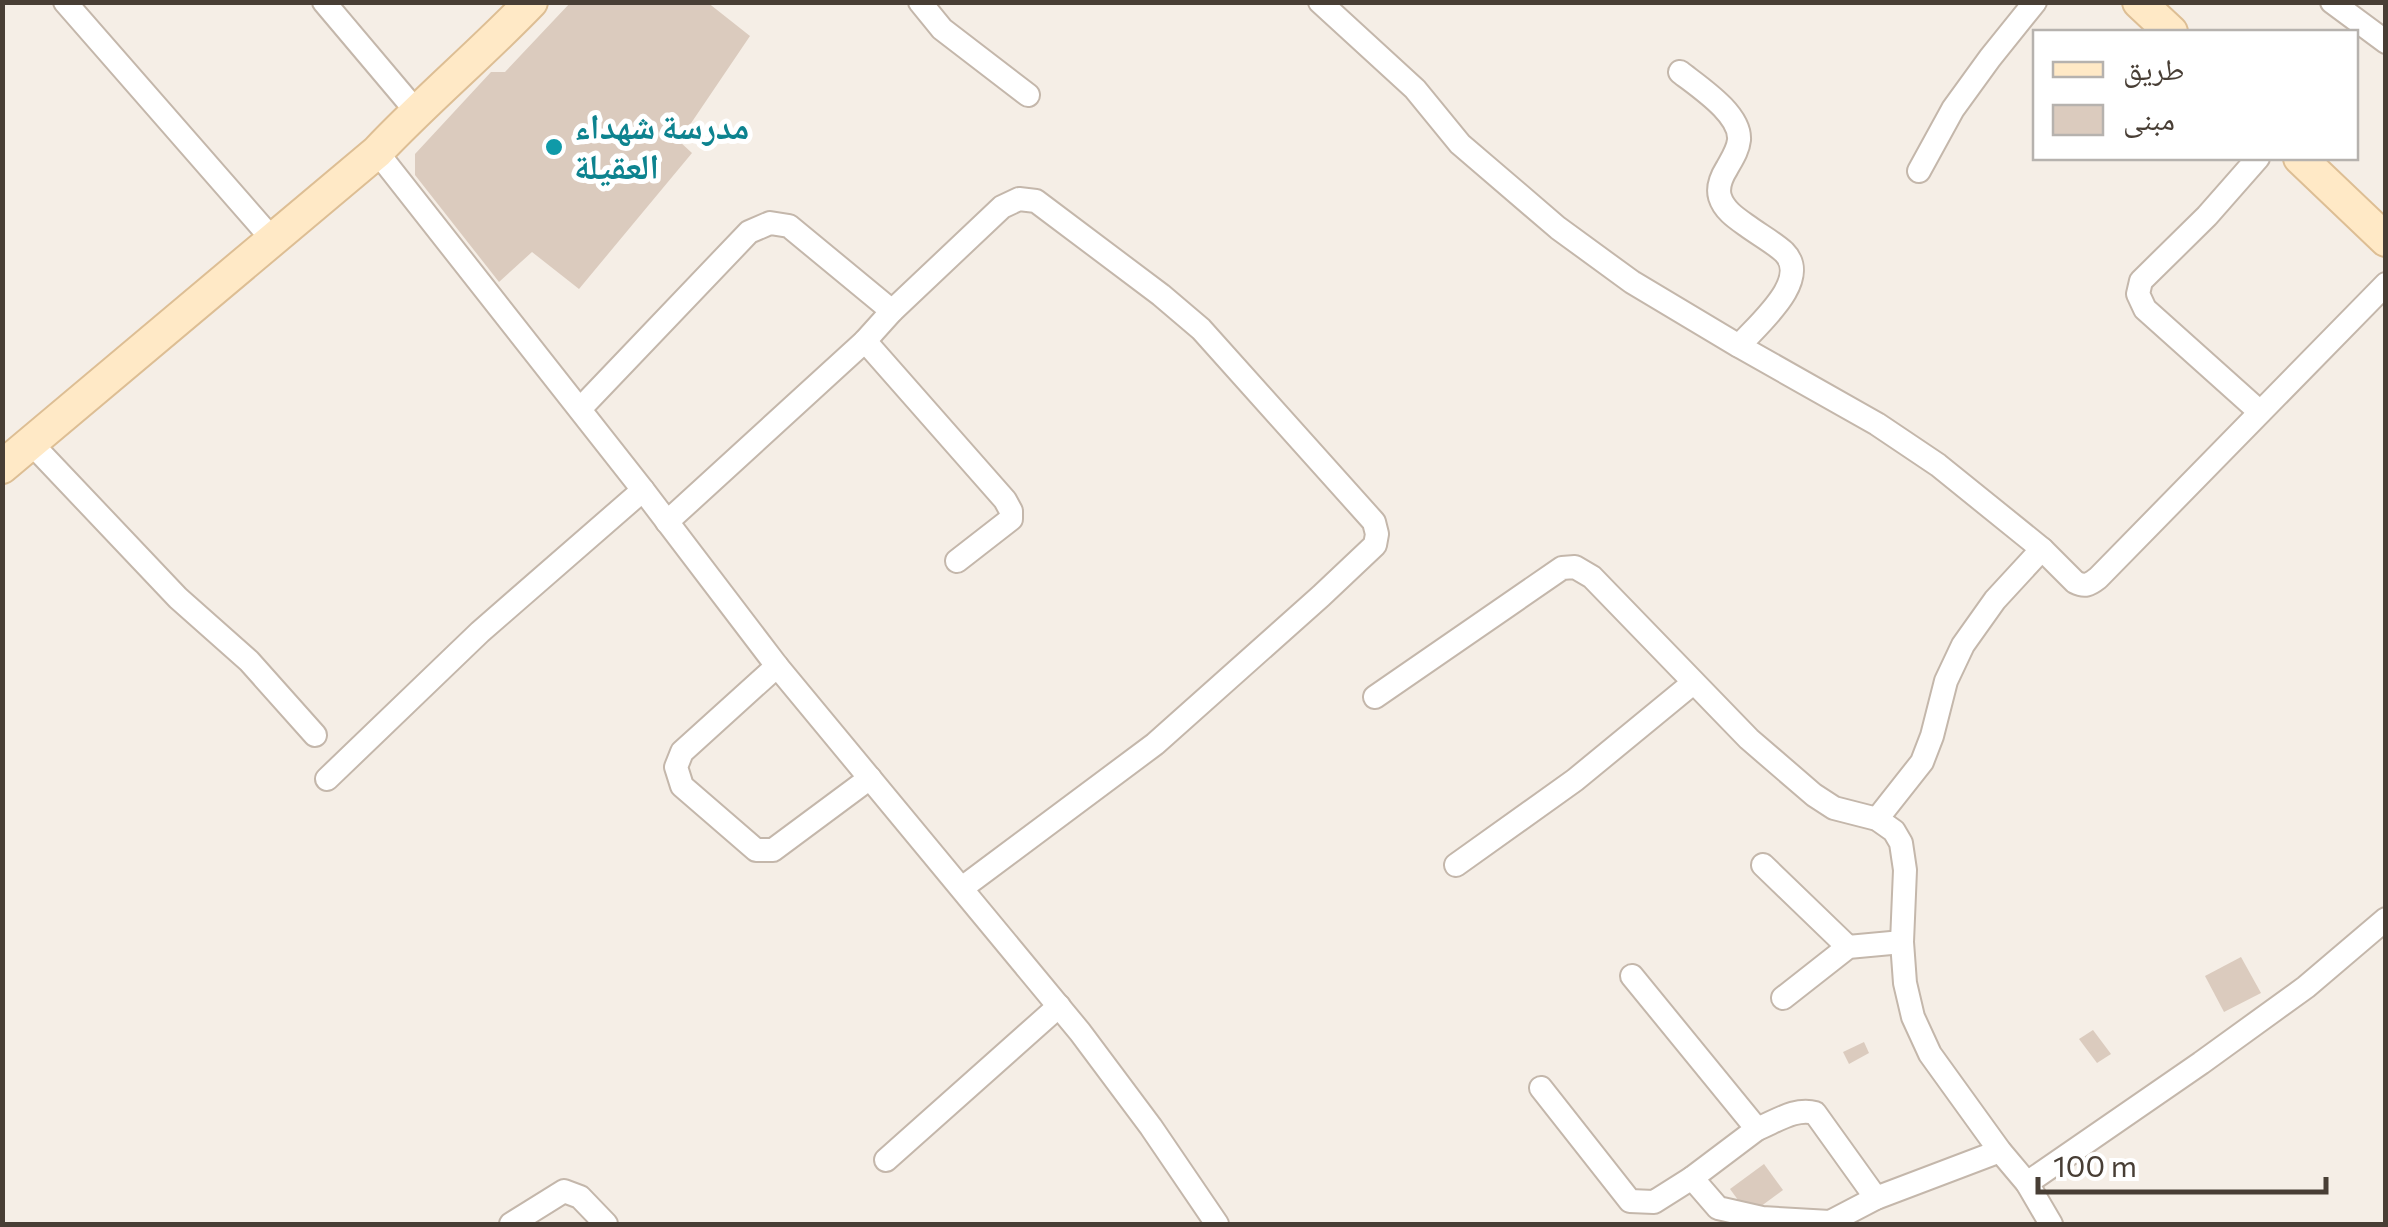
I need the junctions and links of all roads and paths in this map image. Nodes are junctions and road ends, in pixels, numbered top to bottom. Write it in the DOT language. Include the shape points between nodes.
graph roads {
  1 [pos="66,2"];
  2 [pos="324,2"];
  3 [pos="532,2"];
  4 [pos="920,2"];
  5 [pos="1320,2"];
  6 [pos="2035,2"];
  7 [pos="2139,2"];
  8 [pos="2332,2"];
  9 [pos="2168,30"];
  10 [pos="2386,42"];
  11 [pos="1680,72"];
  12 [pos="1028,94"];
  13 [pos="416,111"];
  14 [pos="376,152"];
  15 [pos="2256,160"];
  16 [pos="2302,160"];
  17 [pos="1919,171"];
  18 [pos="273,240"];
  19 [pos="2386,240"];
  20 [pos="2386,284"];
  21 [pos="892,311"];
  22 [pos="864,342"];
  23 [pos="1739,346"];
  24 [pos="580,409"];
  25 [pos="2260,412"];
  26 [pos="31,443"];
  27 [pos="2,467"];
  28 [pos="643,490"];
  29 [pos="667,522"];
  30 [pos="2042,549"];
  31 [pos="957,561"];
  32 [pos="777,666"];
  33 [pos="1693,683"];
  34 [pos="1375,696"];
  35 [pos="314,735"];
  36 [pos="870,778"];
  37 [pos="327,779"];
  38 [pos="1877,819"];
  39 [pos="1456,865"];
  40 [pos="1764,866"];
  41 [pos="962,888"];
  42 [pos="2386,919"];
  43 [pos="1902,942"];
  44 [pos="1848,947"];
  45 [pos="1632,976"];
  46 [pos="1783,998"];
  47 [pos="1059,1006"];
  48 [pos="1541,1088"];
  49 [pos="1757,1129"];
  50 [pos="2000,1151"];
  51 [pos="886,1160"];
  52 [pos="1692,1178"];
  53 [pos="2027,1183"];
  54 [pos="1876,1198"];
  55 [pos="1830,1223"];
  56 [pos="511,1224"];
  57 [pos="606,1224"];
  58 [pos="1217,1224"];
  59 [pos="2051,1224"];
  1 -- 18 [label="street"];
  2 -- 13 [label="street"];
  3 -- 13 [label="street"];
  4 -- 12 [label="street" via="942,28"];
  5 -- 23 [label="street" via="1415,89 1460,144 1558,228"];
  6 -- 17 [label="street" via="1953,108"];
  7 -- 9 [label="street"];
  8 -- 10 [label="street"];
  11 -- 23 [label="street" via="1727,112 1740,136 1720,196 1731,214 1793,265 1784,294"];
  13 -- 14 [label="street"];
  14 -- 18 [label="street"];
  14 -- 24 [label="street"];
  15 -- 25 [label="street" via="2141,280 2138,294 2145,309"];
  16 -- 19 [label="street"];
  18 -- 26 [label="street"];
  20 -- 25 [label="street"];
  21 -- 22 [label="street"];
  21 -- 24 [label="street" via="789,226 770,223 749,232"];
  21 -- 41 [label="street" via="1002,207 1036,200 1200,329 1378,534 1364,557 1155,744"];
  22 -- 29 [label="street"];
  22 -- 31 [label="street" via="1011,511 1011,520"];
  23 -- 30 [label="street" via="1877,424"];
  24 -- 28 [label="street"];
  25 -- 30 [label="street" via="2090,585 2076,582"];
  26 -- 27 [label="street"];
  26 -- 35 [label="street"];
  28 -- 29 [label="street"];
  28 -- 37 [label="street" via="480,632"];
  29 -- 32 [label="street"];
  30 -- 38 [label="street" via="1963,645 1922,762"];
  32 -- 36 [label="street"];
  32 -- 36 [label="street" via="682,752 676,767 682,786 756,850 772,850"];
  33 -- 34 [label="street" via="1592,576 1575,567 1562,568"];
  33 -- 38 [label="street" via="1814,795 1855,816"];
  33 -- 39 [label="street" via="1575,780"];
  36 -- 41 [label="street"];
  38 -- 43 [label="street" via="1894,831 1903,854"];
  40 -- 44 [label="street"];
  41 -- 47 [label="street"];
  42 -- 53 [label="street" via="2306,987"];
  43 -- 44 [label="street"];
  43 -- 50 [label="street" via="1913,1018 1930,1054"];
  44 -- 46 [label="street"];
  45 -- 49 [label="street"];
  47 -- 51 [label="street"];
  47 -- 58 [label="street"];
  48 -- 52 [label="street" via="1630,1201 1654,1202"];
  49 -- 52 [label="street"];
  49 -- 54 [label="street" via="1798,1112 1815,1113"];
  50 -- 53 [label="street"];
  50 -- 54 [label="street"];
  52 -- 55 [label="street" via="1718,1208"];
  53 -- 59 [label="street"];
  54 -- 55 [label="street"];
  56 -- 57 [label="street" via="564,1191 580,1197"];
}
